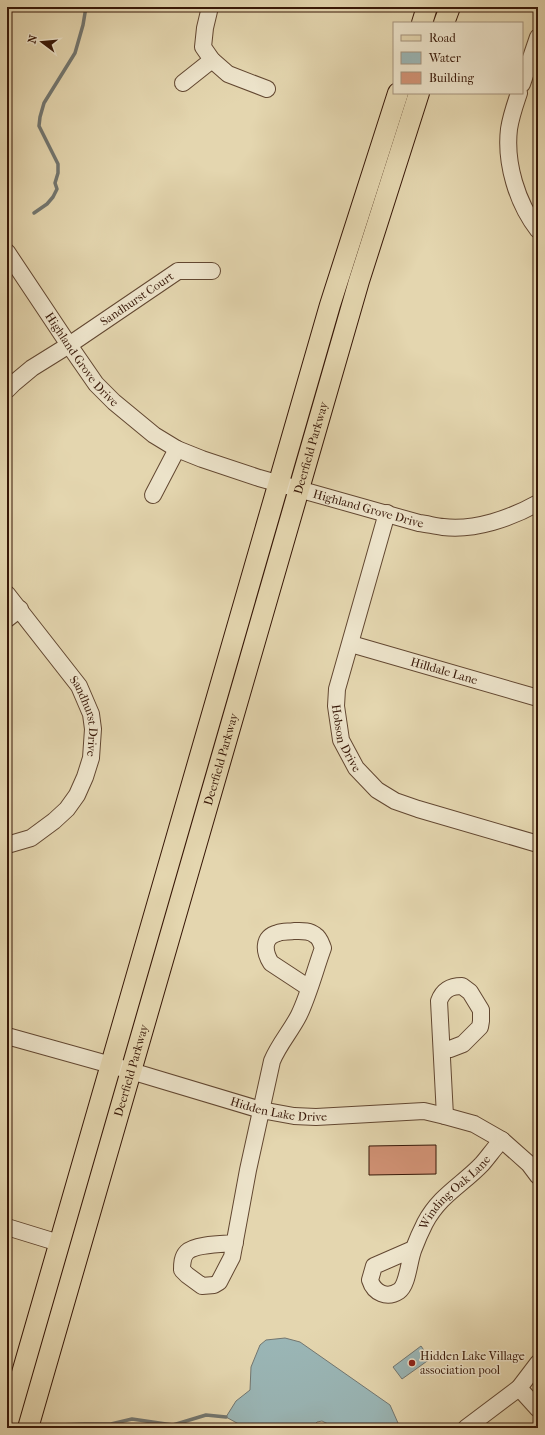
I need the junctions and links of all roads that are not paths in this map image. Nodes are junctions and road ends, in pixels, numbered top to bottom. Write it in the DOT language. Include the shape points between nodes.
graph roads {
  1 [pos="210,7"];
  2 [pos="427,7"];
  3 [pos="450,7"];
  4 [pos="422,22"];
  5 [pos="444,22"];
  6 [pos="538,37"];
  7 [pos="212,60"];
  8 [pos="523,81"];
  9 [pos="183,83"];
  10 [pos="267,88"];
  11 [pos="398,94"];
  12 [pos="419,94"];
  13 [pos="519,94"];
  14 [pos="538,230"];
  15 [pos="7,252"];
  16 [pos="212,271"];
  17 [pos="68,345"];
  18 [pos="7,390"];
  19 [pos="177,449"];
  20 [pos="279,483"];
  21 [pos="299,489"];
  22 [pos="153,496"];
  23 [pos="538,503"];
  24 [pos="388,513"];
  25 [pos="7,594"];
  26 [pos="20,610"];
  27 [pos="7,619"];
  28 [pos="351,644"];
  29 [pos="538,698"];
  30 [pos="538,844"];
  31 [pos="7,845"];
  32 [pos="309,988"];
  33 [pos="7,1036"];
  34 [pos="442,1049"];
  35 [pos="111,1065"];
  36 [pos="132,1071"];
  37 [pos="261,1110"];
  38 [pos="445,1116"];
  39 [pos="502,1140"];
  40 [pos="538,1176"];
  41 [pos="7,1228"];
  42 [pos="59,1243"];
  43 [pos="235,1243"];
  44 [pos="413,1249"];
  45 [pos="538,1363"];
  46 [pos="518,1388"];
  47 [pos="538,1409"];
  48 [pos="7,1425"];
  49 [pos="28,1428"];
  50 [pos="466,1428"];
  1 -- 7 [label="street" via="203,47"];
  2 -- 4 [label="main road"];
  3 -- 5 [label="main road"];
  6 -- 8 [label="street"];
  7 -- 9 [label="street"];
  7 -- 10 [label="street" via="228,74"];
  11 -- 20 [label="main road, Deerfield Parkway" via="330,305"];
  12 -- 21 [label="main road, Deerfield Parkway" via="361,275"];
  13 -- 14 [label="street" via="509,129 510,161 523,206"];
  15 -- 17 [label="street, Highland Grove Drive"];
  16 -- 17 [label="street, Sandhurst Court" via="178,271"];
  17 -- 18 [label="street" via="32,368"];
  17 -- 19 [label="street, Highland Grove Drive" via="96,384 114,402"];
  19 -- 20 [label="street, Highland Grove Drive"];
  19 -- 22 [label="street"];
  20 -- 21 [label="street, Highland Grove Drive"];
  20 -- 35 [label="main road, Deerfield Parkway"];
  21 -- 24 [label="street, Highland Grove Drive"];
  21 -- 36 [label="main road, Deerfield Parkway"];
  23 -- 24 [label="street, Highland Grove Drive" via="499,520 463,527 419,523"];
  24 -- 28 [label="street, Hobson Drive"];
  25 -- 26 [label="street, Sandhurst Drive"];
  26 -- 27 [label="street"];
  26 -- 31 [label="street, Sandhurst Drive" via="78,686 91,714 93,744 85,777 67,809 31,838"];
  28 -- 29 [label="street, Hilldale Lane"];
  28 -- 30 [label="street, Hobson Drive" via="337,690 336,706 341,740 356,768 366,780 395,801"];
  32 -- 37 [label="street" via="299,1016 272,1061"];
  33 -- 35 [label="street, Hidden Lake Drive"];
  34 -- 38 [label="street"];
  35 -- 36 [label="street, Hidden Lake Drive"];
  35 -- 42 [label="main road, Deerfield Parkway"];
  36 -- 37 [label="street, Hidden Lake Drive"];
  36 -- 49 [label="main road, Deerfield Parkway"];
  37 -- 38 [label="street, Hidden Lake Drive" via="301,1117 424,1111"];
  37 -- 43 [label="street"];
  38 -- 39 [label="street, Hidden Lake Drive" via="474,1124"];
  39 -- 40 [label="street, Hidden Lake Drive" via="529,1164"];
  39 -- 44 [label="street, Winding Oak Lane" via="482,1164 433,1209"];
  41 -- 42 [label="street"];
  42 -- 48 [label="main road, Deerfield Parkway"];
  45 -- 46 [label="street"];
  46 -- 47 [label="street"];
  46 -- 50 [label="street"];
}
